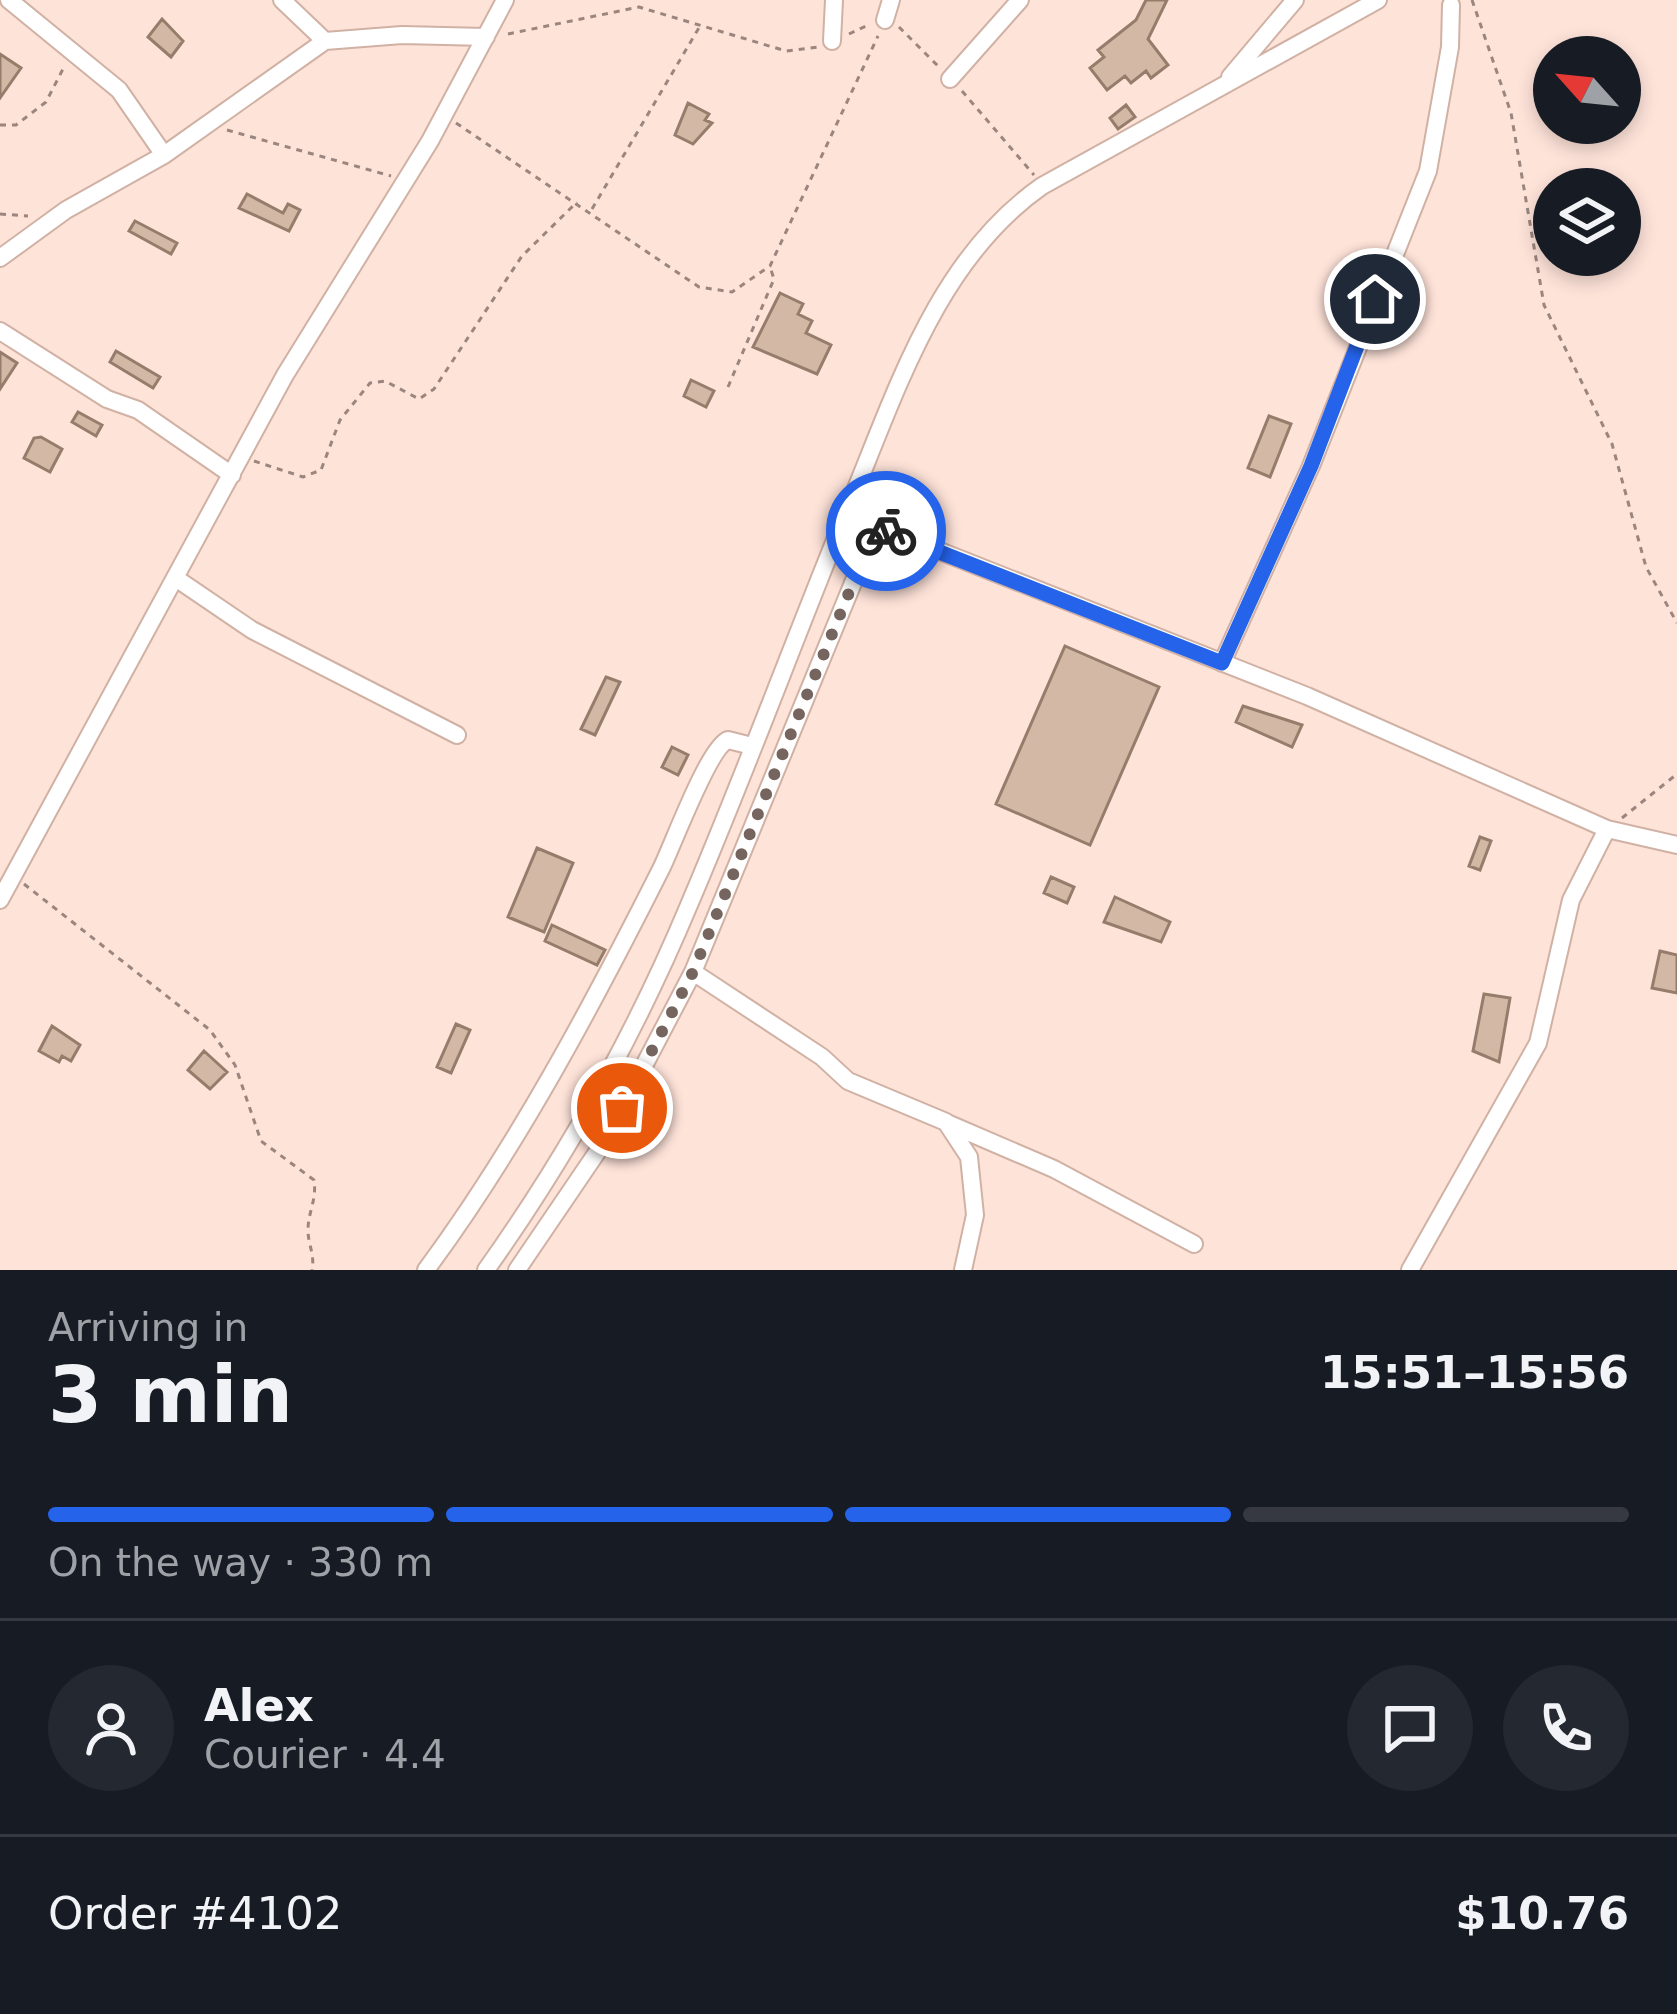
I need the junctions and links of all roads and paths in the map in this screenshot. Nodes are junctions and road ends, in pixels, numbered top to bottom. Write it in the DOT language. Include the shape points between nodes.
graph roads {
  1 [pos="9,0"];
  2 [pos="282,0"];
  3 [pos="505,0"];
  4 [pos="834,0"];
  5 [pos="891,0"];
  6 [pos="1020,0"];
  7 [pos="1295,0"];
  8 [pos="1378,0"];
  9 [pos="1472,0"];
  10 [pos="1451,5"];
  11 [pos="304,8"];
  12 [pos="886,20"];
  13 [pos="701,24"];
  14 [pos="487,37"];
  15 [pos="325,41"];
  16 [pos="832,41"];
  17 [pos="67,46"];
  18 [pos="950,79"];
  19 [pos="1223,84"];
  20 [pos="445,115"];
  21 [pos="0,124"];
  22 [pos="208,125"];
  23 [pos="164,155"];
  24 [pos="405,181"];
  25 [pos="1042,186"];
  26 [pos="577,202"];
  27 [pos="591,210"];
  28 [pos="0,214"];
  29 [pos="49,221"];
  30 [pos="0,258"];
  31 [pos="770,266"];
  32 [pos="0,331"];
  33 [pos="728,387"];
  34 [pos="241,457"];
  35 [pos="232,475"];
  36 [pos="846,514"];
  37 [pos="876,527"];
  38 [pos="177,579"];
  39 [pos="1677,623"];
  40 [pos="1222,663"];
  41 [pos="457,735"];
  42 [pos="752,746"];
  43 [pos="1677,774"];
  44 [pos="1607,829"];
  45 [pos="1677,845"];
  46 [pos="13,875"];
  47 [pos="0,900"];
  48 [pos="693,972"];
  49 [pos="946,1122"];
  50 [pos="1194,1244"];
  51 [pos="311,1270"];
  52 [pos="426,1270"];
  53 [pos="486,1270"];
  54 [pos="517,1270"];
  55 [pos="963,1270"];
  56 [pos="1410,1270"];
  1 -- 17 [label="street"];
  2 -- 11 [label="street"];
  3 -- 14 [label="street"];
  4 -- 16 [label="street"];
  5 -- 12 [label="street"];
  6 -- 18 [label="street"];
  7 -- 19 [label="street"];
  8 -- 19 [label="street"];
  9 -- 39 [label="path" via="1511,113 1544,304 1612,444 1646,567"];
  10 -- 40 [label="street" via="1428,171 1311,466"];
  11 -- 15 [label="street"];
  12 -- 16 [label="path"];
  12 -- 18 [label="path"];
  12 -- 31 [label="path"];
  13 -- 14 [label="path" via="639,7"];
  13 -- 16 [label="path" via="786,51"];
  13 -- 27 [label="path"];
  14 -- 15 [label="street"];
  14 -- 20 [label="street"];
  15 -- 22 [label="street"];
  17 -- 21 [label="path" via="63,74 46,102 16,125"];
  17 -- 23 [label="street" via="119,90"];
  18 -- 25 [label="path"];
  19 -- 25 [label="street"];
  20 -- 24 [label="street"];
  20 -- 26 [label="path"];
  22 -- 23 [label="street"];
  22 -- 24 [label="path"];
  23 -- 29 [label="street"];
  24 -- 34 [label="street"];
  25 -- 36 [label="street" via="1007,210 964,262 924,332"];
  26 -- 27 [label="path"];
  26 -- 34 [label="path" via="522,256 434,389 419,399 385,381 370,383 340,420 321,470 303,477"];
  27 -- 31 [label="path" via="699,287 732,292"];
  28 -- 29 [label="path"];
  29 -- 30 [label="street"];
  31 -- 33 [label="path" via="774,278"];
  32 -- 35 [label="street"];
  34 -- 35 [label="street"];
  35 -- 38 [label="street"];
  36 -- 37 [label="street"];
  36 -- 42 [label="street"];
  37 -- 40 [label="street"];
  37 -- 48 [label="street"];
  38 -- 41 [label="street" via="252,629"];
  38 -- 46 [label="street"];
  40 -- 44 [label="street"];
  42 -- 52 [label="street" via="728,740 708,758 697,798 642,907"];
  42 -- 53 [label="street" via="609,1077"];
  43 -- 44 [label="path"];
  44 -- 45 [label="street"];
  44 -- 56 [label="street" via="1570,900 1538,1043"];
  46 -- 47 [label="street"];
  46 -- 51 [label="path" via="194,1016 228,1053 261,1141 314,1180"];
  48 -- 49 [label="street" via="848,1081"];
  48 -- 54 [label="street" via="604,1142"];
  49 -- 50 [label="street"];
  49 -- 55 [label="street" via="971,1176 975,1215"];
}
